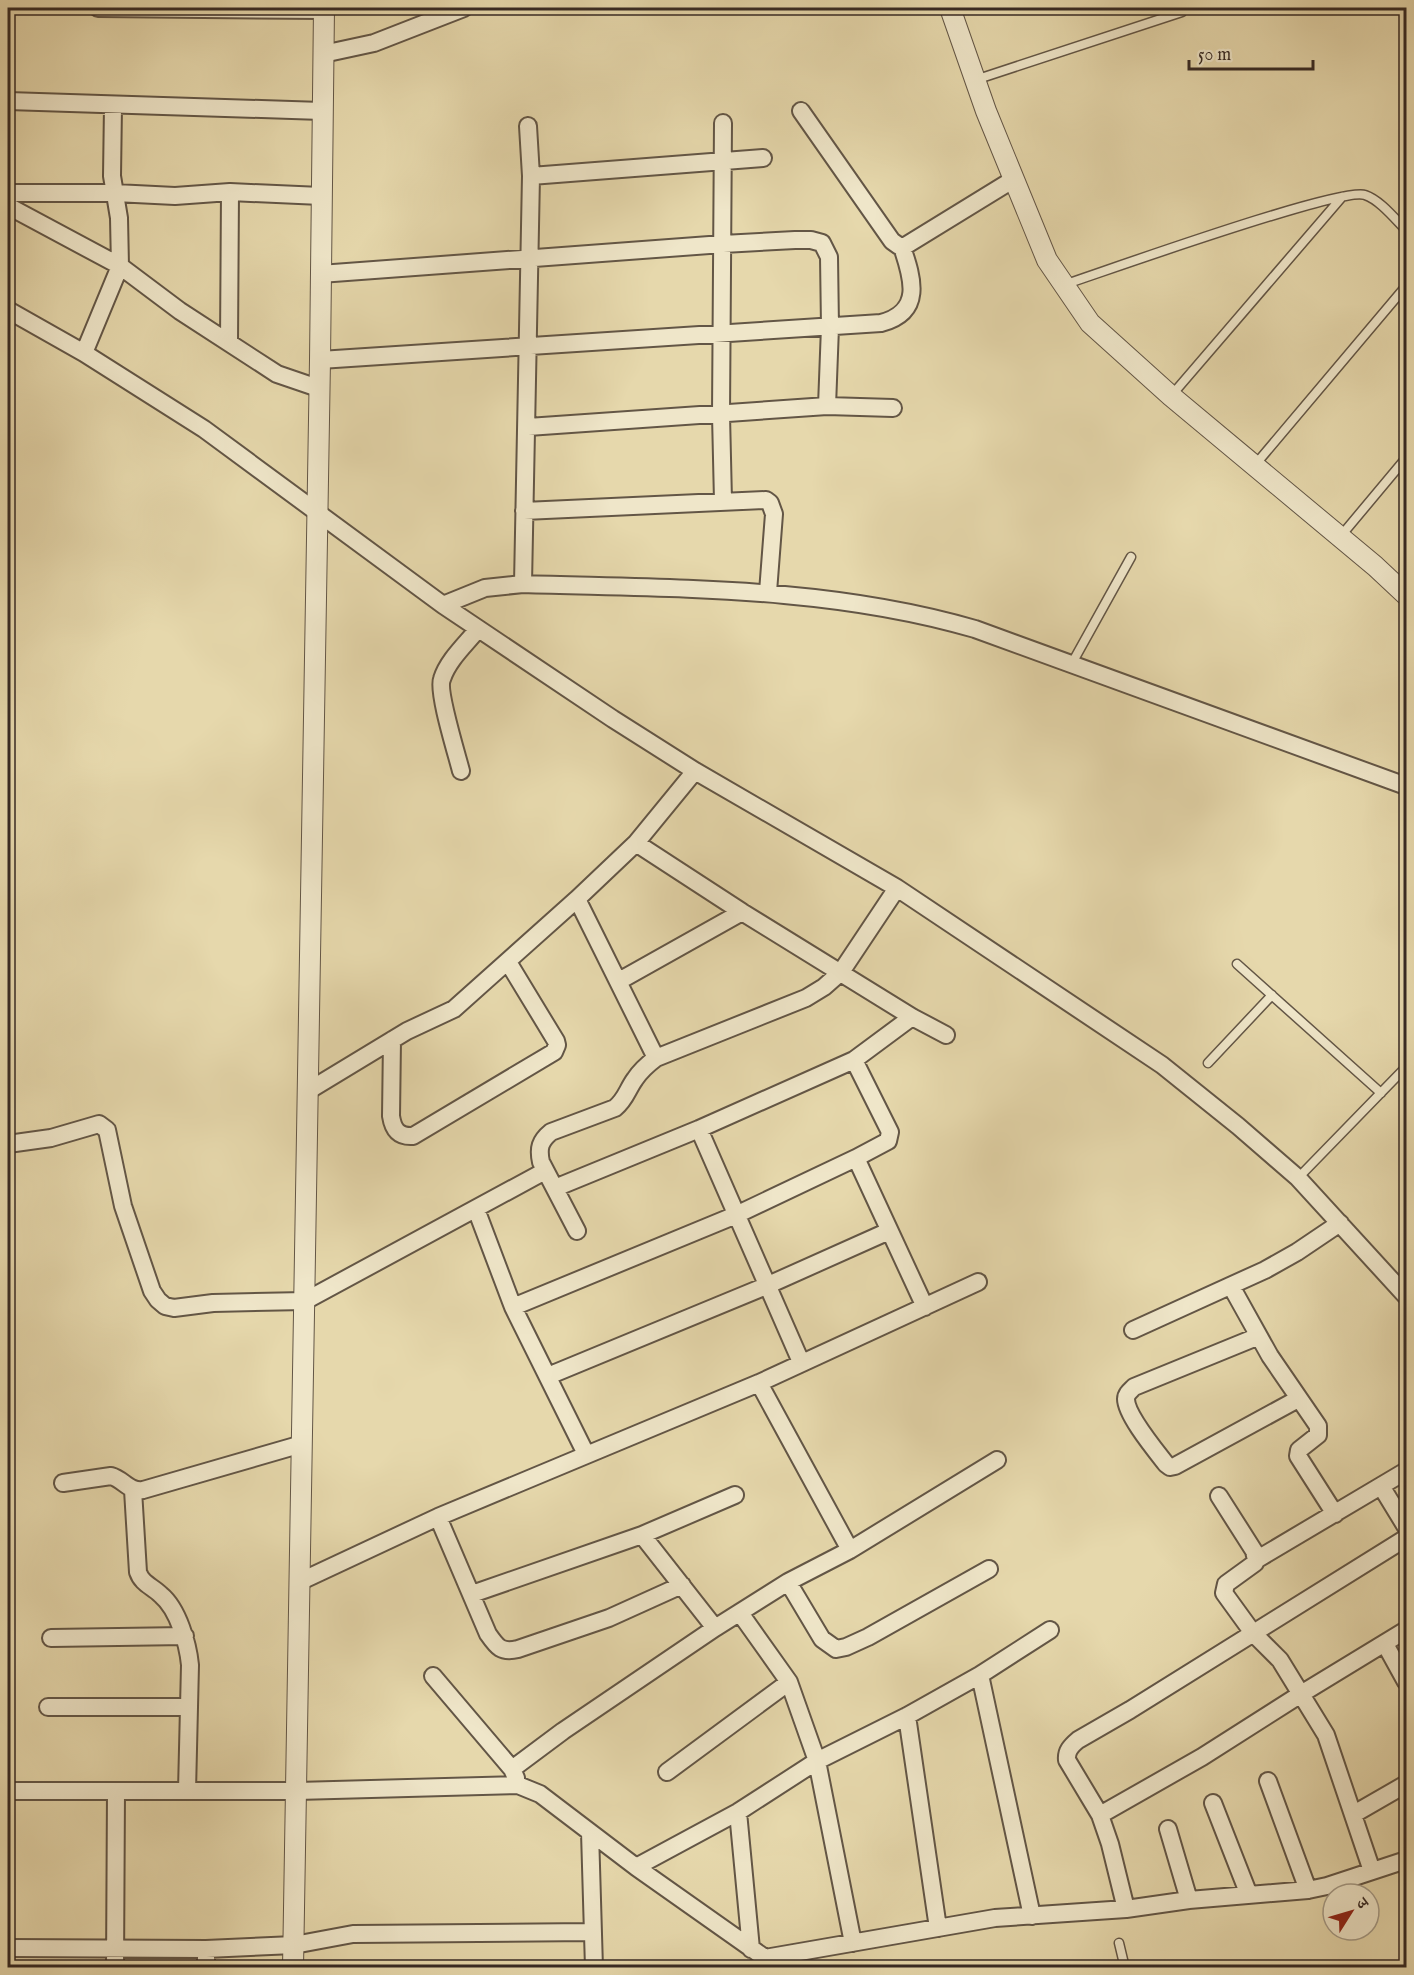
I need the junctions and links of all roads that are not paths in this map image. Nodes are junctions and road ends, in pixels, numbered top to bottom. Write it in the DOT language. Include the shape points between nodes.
graph roads {
  1 [pos="98,8"];
  2 [pos="464,8"];
  3 [pos="950,8"];
  4 [pos="324,9"];
  5 [pos="1182,12"];
  6 [pos="323,54"];
  7 [pos="975,80"];
  8 [pos="8,101"];
  9 [pos="113,106"];
  10 [pos="322,111"];
  11 [pos="801,111"];
  12 [pos="723,123"];
  13 [pos="528,126"];
  14 [pos="763,158"];
  15 [pos="724,161"];
  16 [pos="531,176"];
  17 [pos="1014,179"];
  18 [pos="230,192"];
  19 [pos="8,193"];
  20 [pos="115,193"];
  21 [pos="321,196"];
  22 [pos="1342,196"];
  23 [pos="8,206"];
  24 [pos="1407,230"];
  25 [pos="723,243"];
  26 [pos="902,247"];
  27 [pos="530,258"];
  28 [pos="120,266"];
  29 [pos="320,274"];
  30 [pos="1063,285"];
  31 [pos="1407,285"];
  32 [pos="8,310"];
  33 [pos="831,327"];
  34 [pos="722,333"];
  35 [pos="229,343"];
  36 [pos="527,345"];
  37 [pos="84,352"];
  38 [pos="320,360"];
  39 [pos="318,388"];
  40 [pos="1171,396"];
  41 [pos="826,406"];
  42 [pos="893,408"];
  43 [pos="721,415"];
  44 [pos="528,427"];
  45 [pos="1407,458"];
  46 [pos="1254,465"];
  47 [pos="723,501"];
  48 [pos="524,511"];
  49 [pos="317,512"];
  50 [pos="1340,537"];
  51 [pos="1131,557"];
  52 [pos="523,584"];
  53 [pos="768,592"];
  54 [pos="1407,595"];
  55 [pos="443,605"];
  56 [pos="478,629"];
  57 [pos="1071,665"];
  58 [pos="461,771"];
  59 [pos="695,771"];
  60 [pos="1407,786"];
  61 [pos="636,843"];
  62 [pos="897,888"];
  63 [pos="578,899"];
  64 [pos="742,912"];
  65 [pos="508,962"];
  66 [pos="1238,964"];
  67 [pos="841,972"];
  68 [pos="619,981"];
  69 [pos="1272,995"];
  70 [pos="912,1017"];
  71 [pos="946,1035"];
  72 [pos="392,1040"];
  73 [pos="656,1058"];
  74 [pos="854,1060"];
  75 [pos="1208,1063"];
  76 [pos="1407,1067"];
  77 [pos="308,1091"];
  78 [pos="1381,1093"];
  79 [pos="699,1129"];
  80 [pos="8,1144"];
  81 [pos="856,1158"];
  82 [pos="545,1171"];
  83 [pos="1298,1178"];
  84 [pos="555,1188"];
  85 [pos="476,1209"];
  86 [pos="736,1215"];
  87 [pos="1340,1223"];
  88 [pos="577,1231"];
  89 [pos="890,1231"];
  90 [pos="978,1282"];
  91 [pos="766,1286"];
  92 [pos="1231,1286"];
  93 [pos="1407,1296"];
  94 [pos="304,1301"];
  95 [pos="513,1307"];
  96 [pos="925,1307"];
  97 [pos="1133,1330"];
  98 [pos="1259,1336"];
  99 [pos="801,1362"];
  100 [pos="548,1376"];
  101 [pos="759,1383"];
  102 [pos="1298,1399"];
  103 [pos="302,1444"];
  104 [pos="585,1454"];
  105 [pos="997,1460"];
  106 [pos="1407,1471"];
  107 [pos="63,1483"];
  108 [pos="1381,1486"];
  109 [pos="133,1490"];
  110 [pos="735,1495"];
  111 [pos="1218,1496"];
  112 [pos="1335,1514"];
  113 [pos="438,1516"];
  114 [pos="1407,1527"];
  115 [pos="642,1535"];
  116 [pos="1407,1538"];
  117 [pos="850,1550"];
  118 [pos="1256,1560"];
  119 [pos="989,1569"];
  120 [pos="299,1582"];
  121 [pos="788,1582"];
  122 [pos="682,1585"];
  123 [pos="472,1594"];
  124 [pos="740,1613"];
  125 [pos="715,1628"];
  126 [pos="1050,1630"];
  127 [pos="1407,1630"];
  128 [pos="1253,1633"];
  129 [pos="185,1636"];
  130 [pos="51,1638"];
  131 [pos="1385,1644"];
  132 [pos="980,1675"];
  133 [pos="433,1676"];
  134 [pos="789,1682"];
  135 [pos="1407,1682"];
  136 [pos="1301,1694"];
  137 [pos="48,1707"];
  138 [pos="189,1707"];
  139 [pos="907,1716"];
  140 [pos="817,1761"];
  141 [pos="667,1772"];
  142 [pos="515,1777"];
  143 [pos="1268,1781"];
  144 [pos="1407,1784"];
  145 [pos="8,1791"];
  146 [pos="116,1791"];
  147 [pos="187,1791"];
  148 [pos="297,1791"];
  149 [pos="1214,1803"];
  150 [pos="738,1812"];
  151 [pos="1354,1814"];
  152 [pos="1100,1815"];
  153 [pos="1168,1829"];
  154 [pos="590,1832"];
  155 [pos="1407,1860"];
  156 [pos="636,1868"];
  157 [pos="1372,1871"];
  158 [pos="1308,1890"];
  159 [pos="1249,1895"];
  160 [pos="1189,1900"];
  161 [pos="1126,1909"];
  162 [pos="1032,1916"];
  163 [pos="938,1928"];
  164 [pos="592,1932"];
  165 [pos="853,1943"];
  166 [pos="1119,1943"];
  167 [pos="294,1945"];
  168 [pos="115,1947"];
  169 [pos="8,1948"];
  170 [pos="751,1948"];
  171 [pos="206,1949"];
  172 [pos="115,1968"];
  173 [pos="206,1968"];
  174 [pos="293,1968"];
  175 [pos="594,1968"];
  176 [pos="1125,1968"];
  1 -- 4 [label="street"];
  2 -- 6 [label="street" via="374,43"];
  3 -- 7 [label="street"];
  4 -- 6 [label="street"];
  5 -- 7 [label="lane"];
  6 -- 10 [label="street"];
  7 -- 17 [label="street"];
  8 -- 9 [label="street"];
  9 -- 10 [label="street"];
  9 -- 20 [label="street"];
  10 -- 21 [label="street"];
  11 -- 26 [label="street" via="892,241"];
  12 -- 15 [label="street"];
  13 -- 16 [label="street"];
  14 -- 15 [label="street"];
  15 -- 16 [label="street"];
  15 -- 25 [label="street"];
  16 -- 27 [label="street"];
  17 -- 26 [label="street"];
  17 -- 30 [label="street" via="1047,260"];
  18 -- 20 [label="street" via="175,196"];
  18 -- 21 [label="street"];
  18 -- 35 [label="street"];
  19 -- 20 [label="street"];
  20 -- 28 [label="street"];
  21 -- 29 [label="street"];
  22 -- 24 [label="lane" via="1365,195"];
  22 -- 30 [label="lane"];
  22 -- 40 [label="lane"];
  23 -- 28 [label="street"];
  25 -- 27 [label="street"];
  25 -- 33 [label="street" via="822,243 829,258"];
  25 -- 34 [label="street"];
  26 -- 33 [label="street" via="912,285 904,312 881,323"];
  27 -- 29 [label="street"];
  27 -- 36 [label="street"];
  28 -- 35 [label="street"];
  28 -- 37 [label="street"];
  29 -- 38 [label="street"];
  30 -- 40 [label="street" via="1090,323"];
  31 -- 46 [label="lane"];
  32 -- 37 [label="street"];
  33 -- 34 [label="street"];
  33 -- 41 [label="street"];
  34 -- 36 [label="street"];
  34 -- 43 [label="street"];
  35 -- 39 [label="street" via="278,374"];
  36 -- 38 [label="street"];
  36 -- 44 [label="street"];
  37 -- 49 [label="street" via="204,429"];
  38 -- 39 [label="street"];
  39 -- 49 [label="street"];
  40 -- 46 [label="street"];
  41 -- 42 [label="street"];
  41 -- 43 [label="street"];
  43 -- 44 [label="street"];
  43 -- 47 [label="street"];
  44 -- 48 [label="street"];
  45 -- 50 [label="lane"];
  46 -- 50 [label="street"];
  47 -- 48 [label="street"];
  47 -- 53 [label="street" via="760,499 770,503 774,514"];
  48 -- 52 [label="street"];
  49 -- 55 [label="street"];
  49 -- 77 [label="street"];
  50 -- 54 [label="street"];
  51 -- 57 [label="lane"];
  52 -- 53 [label="street"];
  52 -- 55 [label="street" via="485,588"];
  53 -- 57 [label="street" via="929,616"];
  55 -- 56 [label="street"];
  56 -- 58 [label="street" via="452,660 440,685"];
  56 -- 59 [label="street"];
  57 -- 60 [label="street"];
  59 -- 61 [label="street"];
  59 -- 62 [label="street"];
  61 -- 63 [label="street"];
  61 -- 64 [label="street"];
  62 -- 67 [label="street"];
  62 -- 83 [label="street" via="1162,1065"];
  63 -- 65 [label="street"];
  63 -- 68 [label="street"];
  64 -- 67 [label="street"];
  64 -- 68 [label="street"];
  65 -- 72 [label="street" via="454,1009"];
  65 -- 72 [label="street" via="554,1036 554,1052 412,1137 405,1137 393,1126 391,1116"];
  66 -- 69 [label="lane"];
  67 -- 70 [label="street"];
  67 -- 73 [label="street" via="806,998"];
  68 -- 73 [label="street"];
  69 -- 75 [label="lane"];
  69 -- 78 [label="lane"];
  70 -- 71 [label="street"];
  70 -- 74 [label="street"];
  72 -- 77 [label="street"];
  73 -- 82 [label="street" via="615,1107 545,1137 538,1150"];
  74 -- 79 [label="street"];
  74 -- 81 [label="street" via="890,1132 888,1141"];
  76 -- 78 [label="lane"];
  77 -- 94 [label="street"];
  78 -- 83 [label="lane"];
  79 -- 84 [label="street"];
  79 -- 86 [label="street"];
  80 -- 94 [label="street" via="51,1138 99,1124 107,1130 123,1206 148,1280 165,1306"];
  81 -- 86 [label="street"];
  81 -- 89 [label="street"];
  82 -- 84 [label="street"];
  82 -- 85 [label="street"];
  83 -- 87 [label="street"];
  84 -- 88 [label="street"];
  85 -- 94 [label="street"];
  85 -- 95 [label="street"];
  86 -- 91 [label="street"];
  86 -- 95 [label="street"];
  87 -- 92 [label="street" via="1297,1252"];
  87 -- 93 [label="street"];
  89 -- 91 [label="street"];
  89 -- 96 [label="street"];
  90 -- 96 [label="street"];
  91 -- 99 [label="street"];
  91 -- 100 [label="street"];
  92 -- 97 [label="street"];
  92 -- 98 [label="street"];
  94 -- 103 [label="street"];
  95 -- 100 [label="street"];
  96 -- 99 [label="street"];
  98 -- 102 [label="street"];
  98 -- 102 [label="street" via="1134,1388 1126,1400 1134,1420 1170,1467"];
  99 -- 101 [label="street"];
  100 -- 104 [label="street"];
  101 -- 104 [label="street"];
  101 -- 117 [label="street"];
  102 -- 112 [label="street" via="1319,1430 1299,1450 1299,1457"];
  103 -- 109 [label="street"];
  103 -- 120 [label="street"];
  104 -- 113 [label="street"];
  105 -- 117 [label="street"];
  106 -- 108 [label="street"];
  107 -- 109 [label="street" via="111,1476"];
  108 -- 112 [label="street"];
  108 -- 114 [label="street"];
  109 -- 129 [label="street" via="138,1572 145,1584 165,1598"];
  110 -- 115 [label="street"];
  111 -- 118 [label="street"];
  112 -- 118 [label="street"];
  113 -- 120 [label="street"];
  113 -- 123 [label="street"];
  115 -- 122 [label="street"];
  115 -- 123 [label="street"];
  116 -- 128 [label="street"];
  117 -- 121 [label="street"];
  118 -- 128 [label="street" via="1223,1591"];
  119 -- 121 [label="street" via="868,1637 836,1649 822,1639"];
  120 -- 148 [label="street"];
  121 -- 124 [label="street"];
  122 -- 123 [label="street" via="609,1618 505,1652 488,1634"];
  122 -- 125 [label="street"];
  124 -- 125 [label="street"];
  124 -- 134 [label="street"];
  125 -- 142 [label="street" via="563,1731"];
  126 -- 132 [label="street"];
  127 -- 131 [label="street"];
  128 -- 136 [label="street" via="1280,1660"];
  128 -- 152 [label="street" via="1071,1747 1066,1753 1067,1761"];
  129 -- 130 [label="street"];
  129 -- 138 [label="street" via="190,1665"];
  131 -- 135 [label="street"];
  131 -- 136 [label="street"];
  132 -- 139 [label="street"];
  132 -- 162 [label="street"];
  133 -- 142 [label="street"];
  134 -- 140 [label="street"];
  134 -- 141 [label="street"];
  136 -- 151 [label="street" via="1326,1735"];
  136 -- 152 [label="street"];
  137 -- 138 [label="street"];
  138 -- 147 [label="street"];
  139 -- 140 [label="street"];
  139 -- 163 [label="street"];
  140 -- 150 [label="street"];
  140 -- 165 [label="street"];
  142 -- 148 [label="street"];
  142 -- 154 [label="street"];
  143 -- 158 [label="street"];
  144 -- 151 [label="street"];
  145 -- 146 [label="street"];
  146 -- 147 [label="street"];
  146 -- 168 [label="street"];
  147 -- 148 [label="street"];
  148 -- 167 [label="street"];
  149 -- 159 [label="street"];
  150 -- 156 [label="street"];
  150 -- 170 [label="street"];
  151 -- 157 [label="street"];
  152 -- 161 [label="street"];
  153 -- 160 [label="street"];
  154 -- 156 [label="street"];
  154 -- 164 [label="street"];
  155 -- 157 [label="street"];
  156 -- 170 [label="street"];
  157 -- 158 [label="street"];
  158 -- 159 [label="street"];
  159 -- 160 [label="street"];
  160 -- 161 [label="street"];
  161 -- 162 [label="street"];
  162 -- 163 [label="street"];
  163 -- 165 [label="street"];
  164 -- 167 [label="street" via="353,1934"];
  164 -- 175 [label="street"];
  165 -- 170 [label="street" via="765,1958"];
  166 -- 176 [label="lane"];
  167 -- 171 [label="street"];
  167 -- 174 [label="street"];
  168 -- 169 [label="street"];
  168 -- 171 [label="street"];
  168 -- 172 [label="street"];
  171 -- 173 [label="street"];
}
